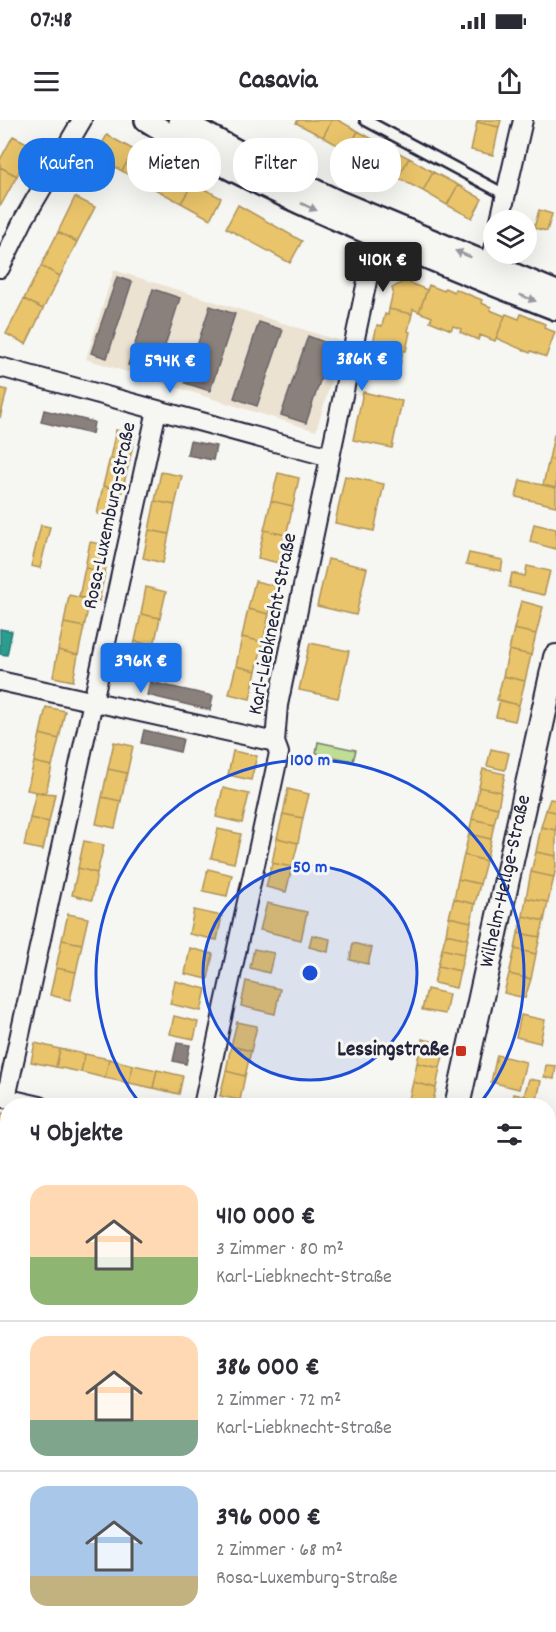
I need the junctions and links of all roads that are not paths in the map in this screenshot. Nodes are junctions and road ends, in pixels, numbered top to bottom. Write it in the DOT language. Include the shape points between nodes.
graph roads {
  1 [pos="82,120"];
  2 [pos="146,120"];
  3 [pos="180,120"];
  4 [pos="365,120"];
  5 [pos="523,120"];
  6 [pos="506,195"];
  7 [pos="502,210"];
  8 [pos="378,228"];
  9 [pos="483,262"];
  10 [pos="488,264"];
  11 [pos="0,267"];
  12 [pos="556,292"];
  13 [pos="556,309"];
  14 [pos="0,367"];
  15 [pos="158,410"];
  16 [pos="330,457"];
  17 [pos="556,657"];
  18 [pos="0,681"];
  19 [pos="93,702"];
  20 [pos="275,742"];
  21 [pos="3,1097"];
  22 [pos="205,1098"];
  23 [pos="459,1098"];
  1 -- 11 [label="street"];
  2 -- 8 [label="street, one-way" via="309,207"];
  3 -- 8 [label="street"];
  4 -- 6 [label="lane"];
  5 -- 6 [label="street"];
  6 -- 7 [label="street"];
  8 -- 9 [label="street"];
  8 -- 16 [label="street, Karl-Liebknecht-Straße"];
  10 -- 12 [label="street"];
  10 -- 13 [label="street, one-way"];
  14 -- 15 [label="street, Rosa-Luxemburg-Straße"];
  15 -- 16 [label="street, Rosa-Luxemburg-Straße"];
  15 -- 19 [label="street, Rosa-Luxemburg-Straße"];
  16 -- 20 [label="street, Karl-Liebknecht-Straße" via="278,705"];
  17 -- 23 [label="main road, Wilhelm-Hellge-Straße"];
  18 -- 19 [label="street"];
  19 -- 20 [label="street"];
  19 -- 21 [label="street, Rosa-Luxemburg-Straße"];
  20 -- 22 [label="street, Karl-Liebknecht-Straße" via="279,753"];
}
